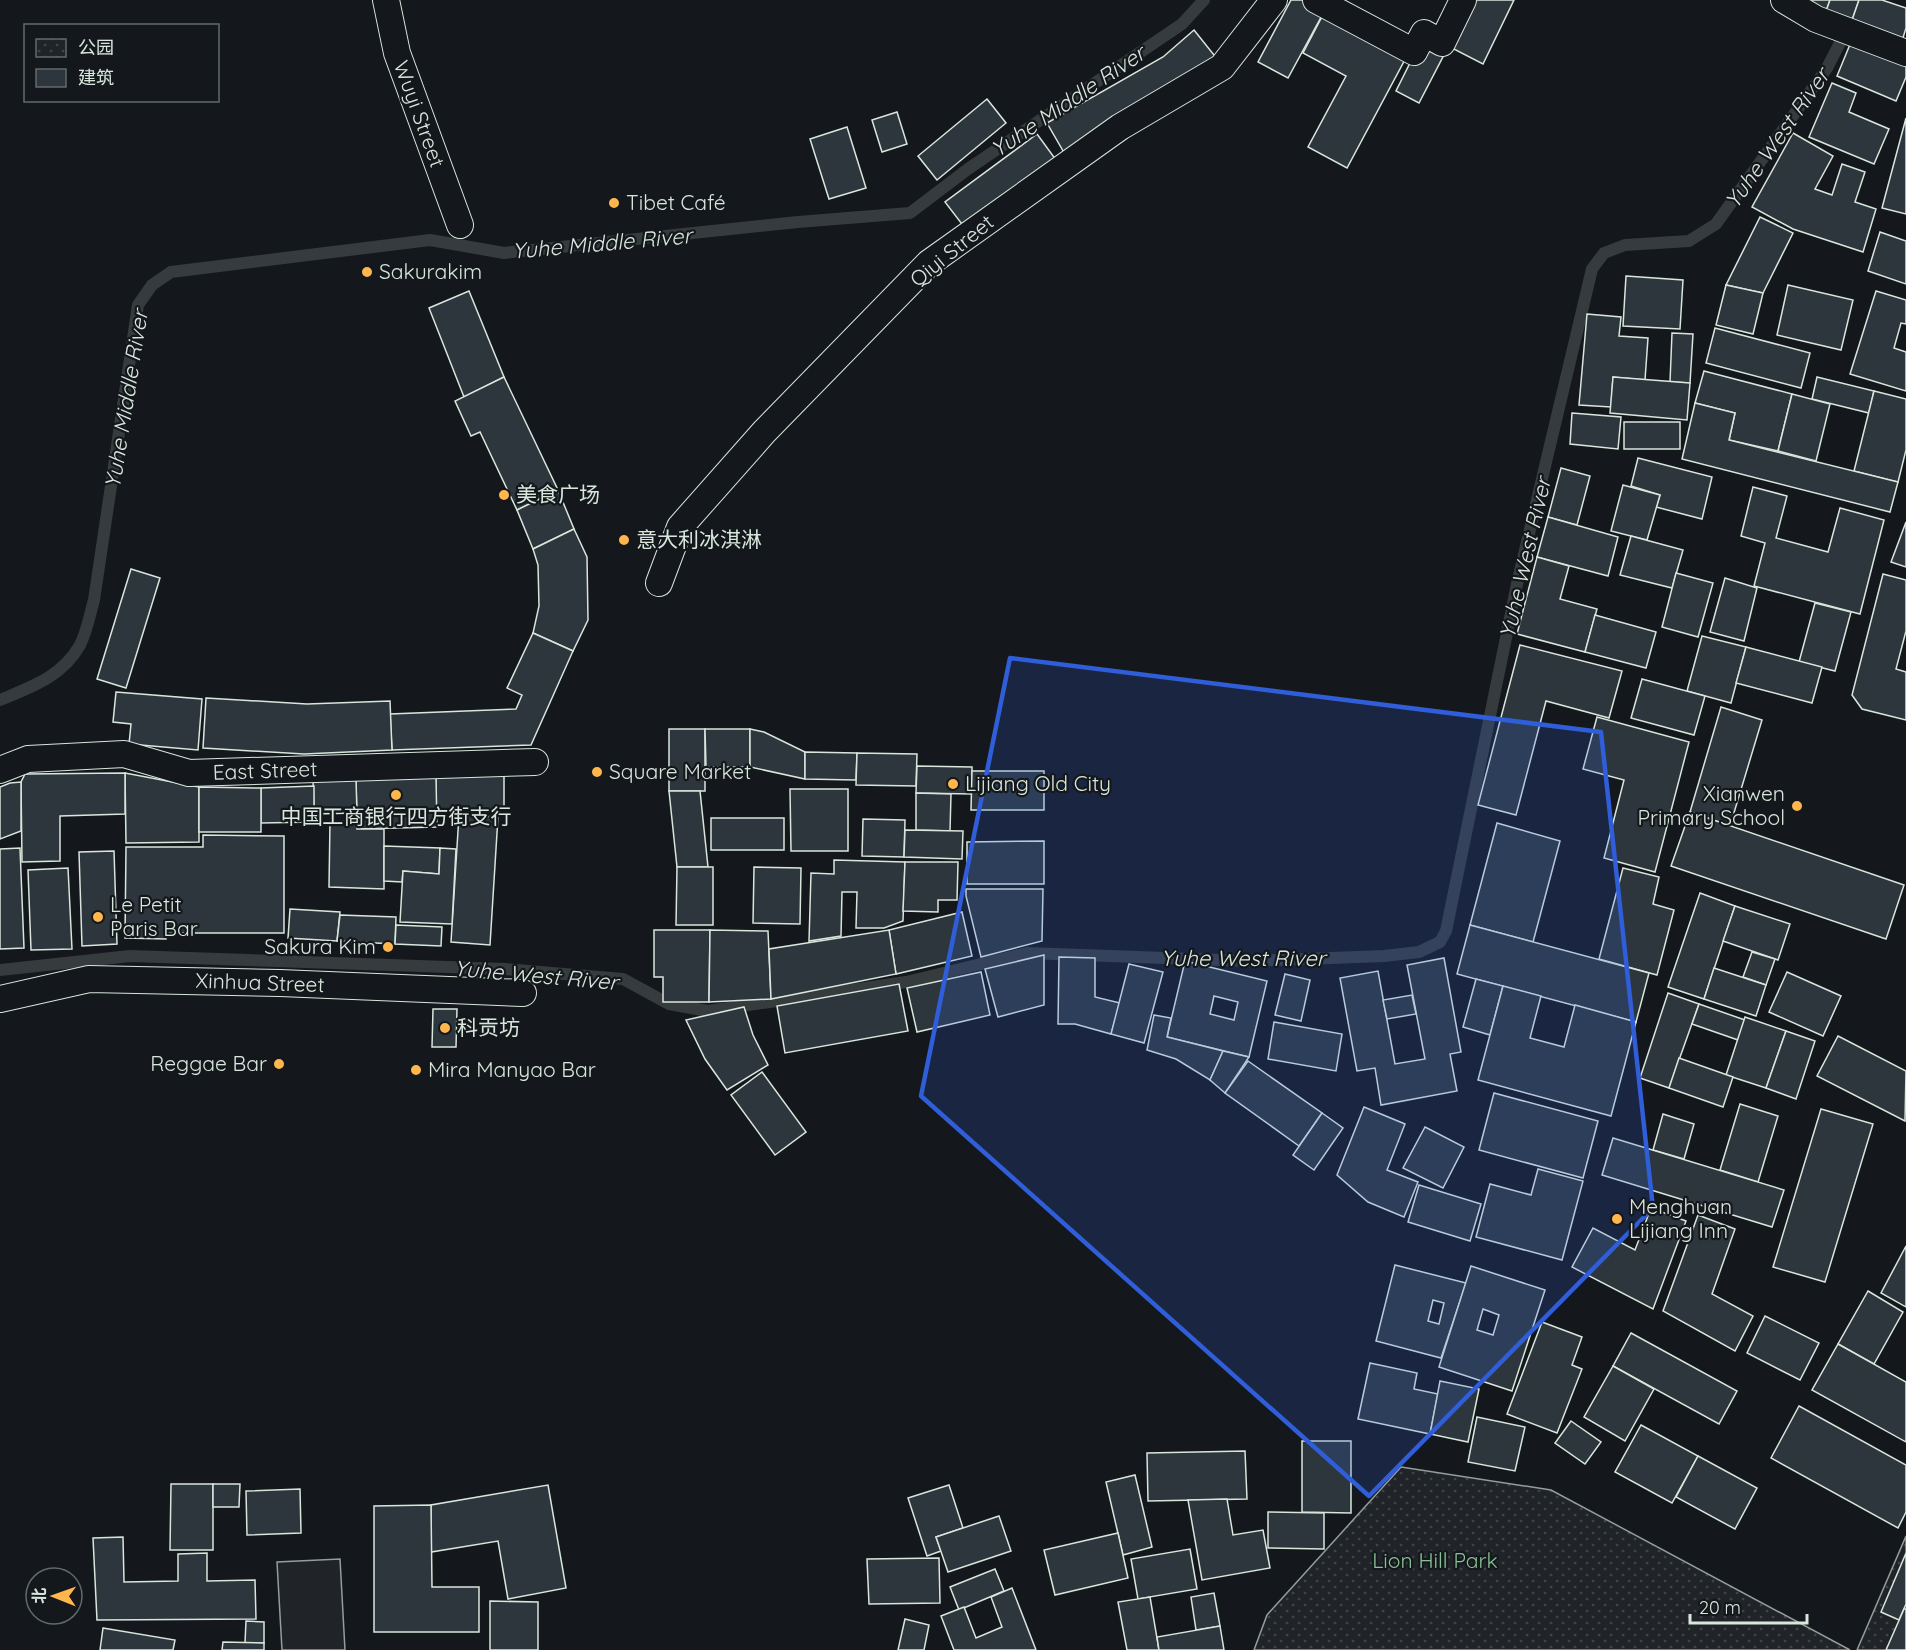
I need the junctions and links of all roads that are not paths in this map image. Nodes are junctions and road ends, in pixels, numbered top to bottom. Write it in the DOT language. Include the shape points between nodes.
graph roads {
  1 [pos="386,0"];
  2 [pos="1274,0"];
  3 [pos="1316,0"];
  4 [pos="1463,0"];
  5 [pos="1784,0"];
  6 [pos="1906,53"];
  7 [pos="460,225"];
  8 [pos="659,583"];
  9 [pos="536,762"];
  10 [pos="0,770"];
  11 [pos="523,993"];
  12 [pos="0,999"];
  1 -- 7 [label="street, Wuyi Street" via="397,53"];
  2 -- 8 [label="street, Qiyi Street" via="1222,67 1120,128 929,263 764,432 680,527"];
  3 -- 4 [label="street" via="1414,52 1424,33 1442,43"];
  5 -- 6 [label="street" via="1816,19"];
  9 -- 10 [label="street, East Street" via="189,773 124,754 28,759"];
  11 -- 12 [label="street, Xinhua Street" via="280,982 89,979"];
}
